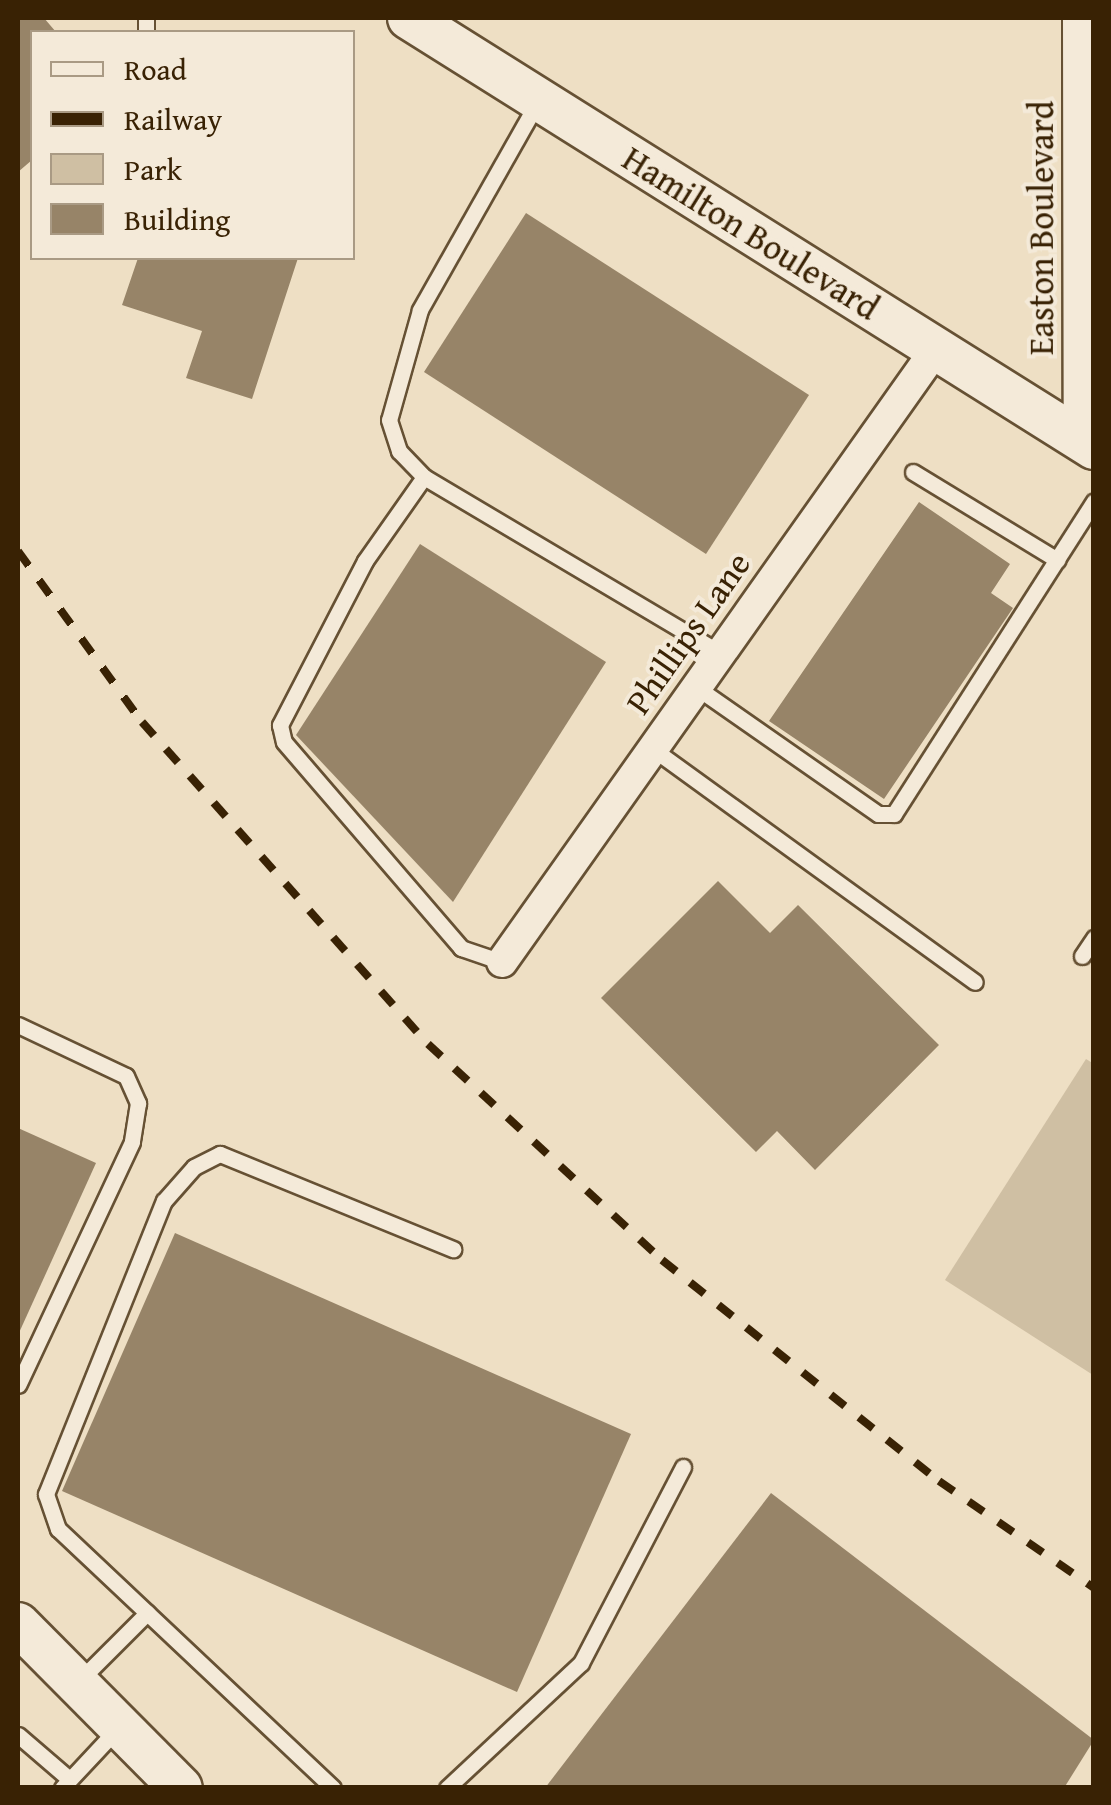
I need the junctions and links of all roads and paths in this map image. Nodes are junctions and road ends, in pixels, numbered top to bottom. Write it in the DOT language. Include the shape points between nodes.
graph roads {
  1 [pos="409,18"];
  2 [pos="1078,18"];
  3 [pos="451,31"];
  4 [pos="539,99"];
  5 [pos="1086,233"];
  6 [pos="936,348"];
  7 [pos="1086,443"];
  8 [pos="913,472"];
  9 [pos="424,476"];
  10 [pos="1094,501"];
  11 [pos="1056,560"];
  12 [pos="720,653"];
  13 [pos="696,688"];
  14 [pos="653,748"];
  15 [pos="1094,938"];
  16 [pos="1082,956"];
  17 [pos="502,962"];
  18 [pos="975,982"];
  19 [pos="18,1025"];
  20 [pos="453,1249"];
  21 [pos="18,1385"];
  22 [pos="683,1467"];
  23 [pos="147,1613"];
  24 [pos="18,1624"];
  25 [pos="80,1680"];
  26 [pos="123,1722"];
  27 [pos="18,1734"];
  28 [pos="65,1783"];
  29 [pos="181,1788"];
  30 [pos="333,1788"];
  31 [pos="447,1788"];
  1 -- 3 [label="street, Hamilton Boulevard"];
  2 -- 5 [label="street, Easton Boulevard"];
  3 -- 4 [label="street, Hamilton Boulevard"];
  4 -- 6 [label="street, Hamilton Boulevard"];
  4 -- 9 [label="lane" via="431,284 406,348 389,420 399,452"];
  5 -- 7 [label="street, Easton Boulevard"];
  6 -- 7 [label="street, Hamilton Boulevard"];
  6 -- 12 [label="street, Phillips Lane"];
  8 -- 11 [label="lane"];
  9 -- 12 [label="lane"];
  9 -- 17 [label="lane" via="365,561 280,725 284,742 461,948"];
  10 -- 11 [label="lane"];
  11 -- 13 [label="lane" via="894,814 878,814"];
  12 -- 13 [label="street, Phillips Lane"];
  13 -- 14 [label="street, Phillips Lane"];
  14 -- 17 [label="street, Phillips Lane"];
  14 -- 18 [label="lane"];
  15 -- 16 [label="lane"];
  19 -- 21 [label="lane" via="126,1076 138,1103 132,1142"];
  20 -- 23 [label="lane" via="220,1154 164,1201 46,1494 58,1529"];
  22 -- 31 [label="lane" via="580,1663"];
  23 -- 25 [label="lane"];
  23 -- 30 [label="lane"];
  24 -- 25 [label="street"];
  25 -- 26 [label="street"];
  26 -- 28 [label="lane"];
  26 -- 29 [label="street"];
  27 -- 28 [label="lane"];
}
